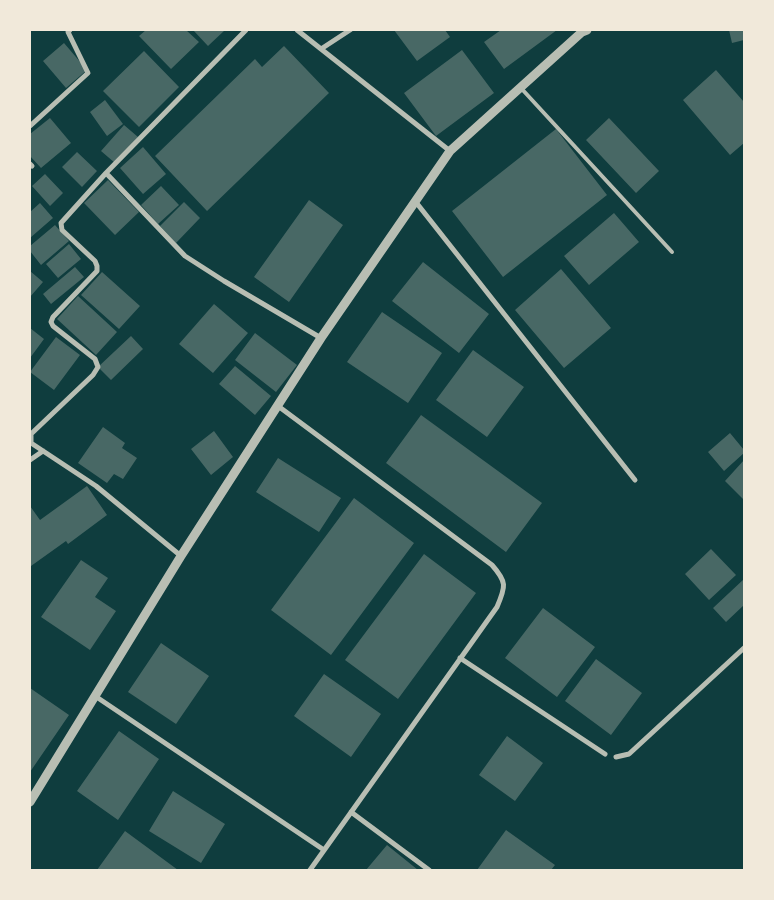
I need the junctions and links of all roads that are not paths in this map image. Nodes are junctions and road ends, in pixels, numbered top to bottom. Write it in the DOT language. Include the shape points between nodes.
graph roads {
  1 [pos="70,30"];
  2 [pos="246,30"];
  3 [pos="297,30"];
  4 [pos="350,30"];
  5 [pos="587,30"];
  6 [pos="321,49"];
  7 [pos="520,87"];
  8 [pos="30,126"];
  9 [pos="450,151"];
  10 [pos="106,173"];
  11 [pos="415,201"];
  12 [pos="672,252"];
  13 [pos="321,338"];
  14 [pos="278,406"];
  15 [pos="43,451"];
  16 [pos="30,460"];
  17 [pos="635,480"];
  18 [pos="180,556"];
  19 [pos="744,648"];
  20 [pos="460,658"];
  21 [pos="95,696"];
  22 [pos="605,754"];
  23 [pos="616,757"];
  24 [pos="30,802"];
  25 [pos="351,812"];
  26 [pos="324,850"];
  27 [pos="310,870"];
  28 [pos="429,870"];
  1 -- 8 [label="street" via="68,32 88,73"];
  2 -- 10 [label="street"];
  3 -- 6 [label="street"];
  4 -- 6 [label="street"];
  5 -- 7 [label="street"];
  6 -- 9 [label="street"];
  7 -- 9 [label="street"];
  7 -- 12 [label="lane"];
  9 -- 11 [label="street"];
  10 -- 13 [label="street" via="185,256"];
  10 -- 15 [label="street" via="61,223 95,260 96,270 50,322 95,359 98,366 94,375 31,434 32,442"];
  11 -- 13 [label="street"];
  11 -- 17 [label="street"];
  13 -- 14 [label="street"];
  14 -- 18 [label="street"];
  14 -- 20 [label="street" via="492,565 502,576 504,591 497,607"];
  15 -- 16 [label="street"];
  15 -- 18 [label="street" via="96,486"];
  18 -- 21 [label="street"];
  19 -- 23 [label="street" via="629,754"];
  20 -- 22 [label="street"];
  20 -- 25 [label="street"];
  21 -- 24 [label="street"];
  21 -- 26 [label="street"];
  25 -- 26 [label="street"];
  25 -- 28 [label="street"];
  26 -- 27 [label="street"];
}
